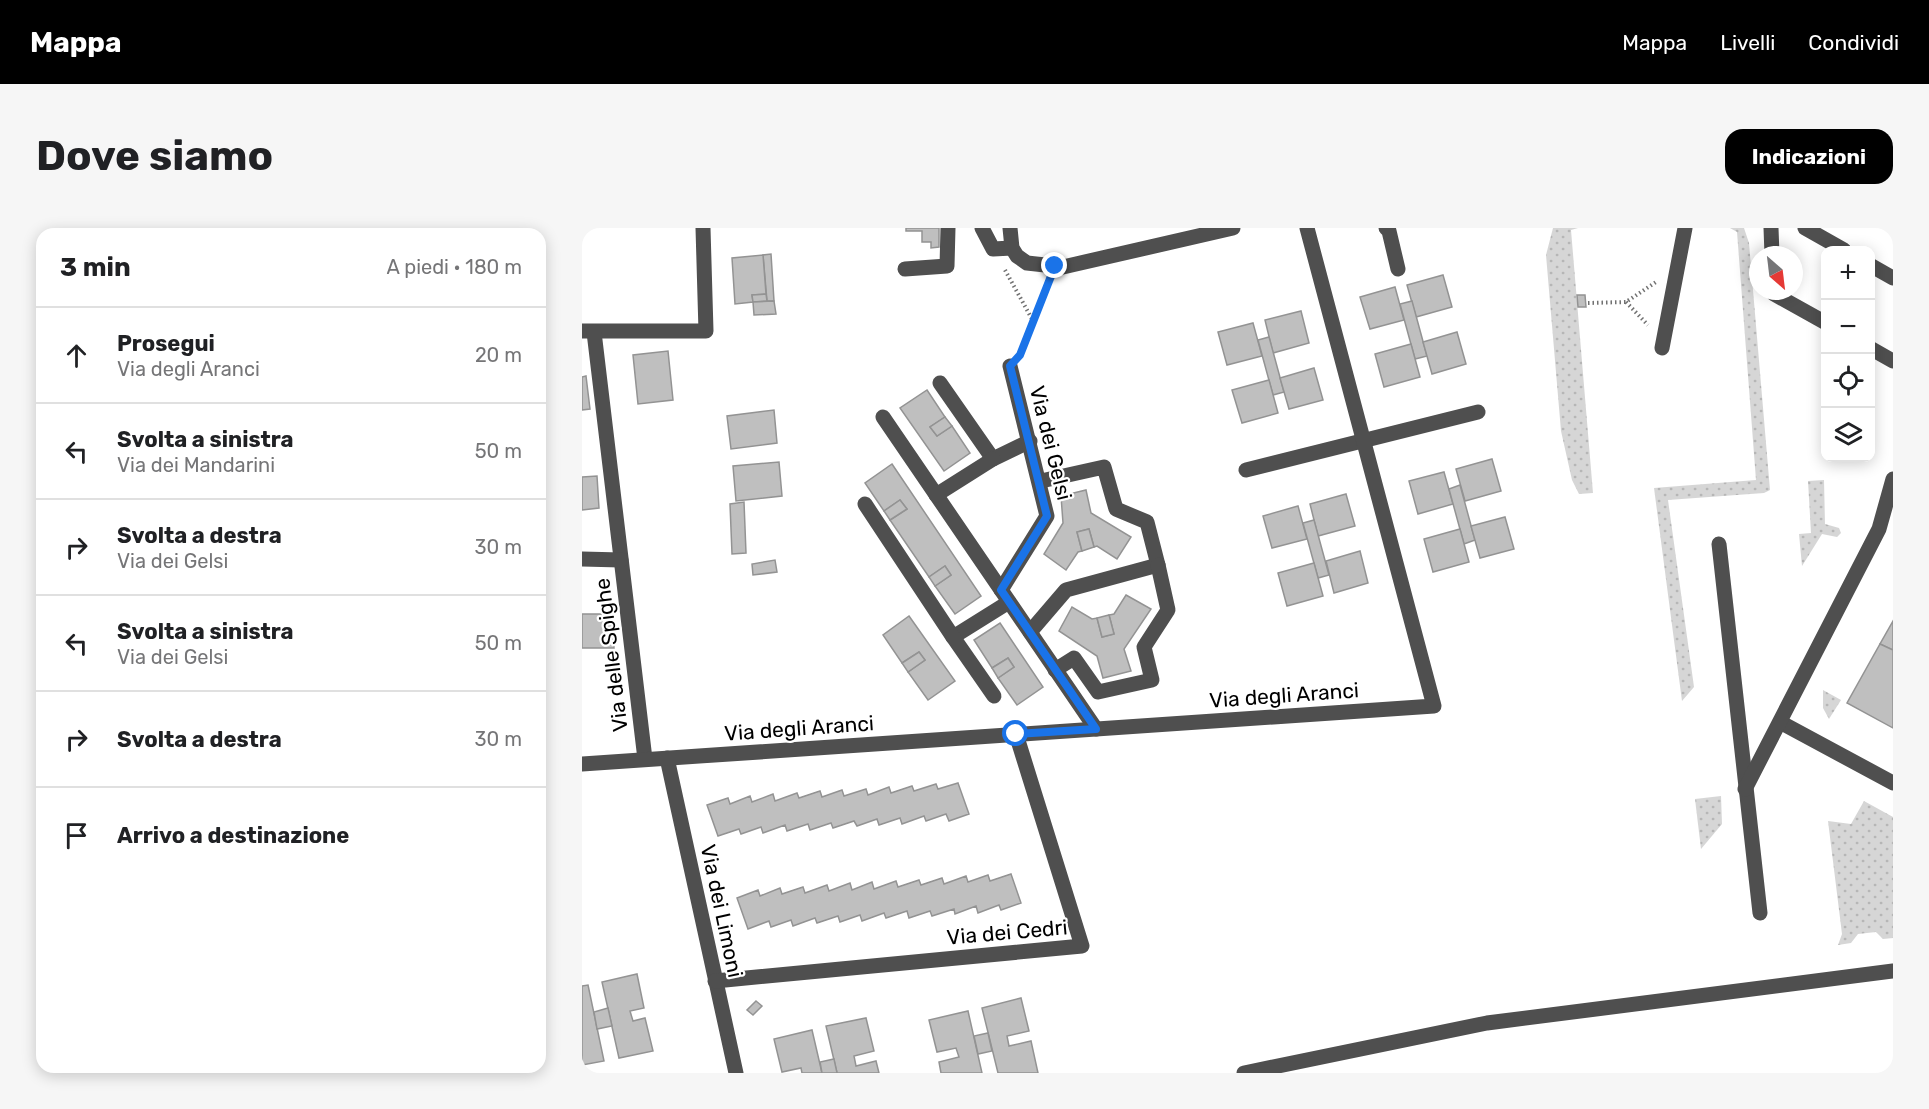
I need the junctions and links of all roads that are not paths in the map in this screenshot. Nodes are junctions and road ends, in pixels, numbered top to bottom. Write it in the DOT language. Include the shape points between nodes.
graph roads {
  1 [pos="703,228"];
  2 [pos="948,228"];
  3 [pos="982,228"];
  4 [pos="1011,228"];
  5 [pos="1233,228"];
  6 [pos="1308,228"];
  7 [pos="1386,228"];
  8 [pos="1685,228"];
  9 [pos="1770,228"];
  10 [pos="1805,228"];
  11 [pos="1771,246"];
  12 [pos="1837,246"];
  13 [pos="1012,248"];
  14 [pos="1875,268"];
  15 [pos="905,269"];
  16 [pos="1398,269"];
  17 [pos="1893,278"];
  18 [pos="1785,300"];
  19 [pos="1821,320"];
  20 [pos="588,331"];
  21 [pos="1663,344"];
  22 [pos="1875,351"];
  23 [pos="1893,361"];
  24 [pos="1010,366"];
  25 [pos="940,383"];
  26 [pos="1478,412"];
  27 [pos="883,417"];
  28 [pos="1364,440"];
  29 [pos="1030,441"];
  30 [pos="993,459"];
  31 [pos="1246,470"];
  32 [pos="1893,479"];
  33 [pos="1041,481"];
  34 [pos="936,495"];
  35 [pos="865,504"];
  36 [pos="1719,544"];
  37 [pos="582,559"];
  38 [pos="621,561"];
  39 [pos="1158,565"];
  40 [pos="1005,596"];
  41 [pos="1030,632"];
  42 [pos="953,637"];
  43 [pos="1055,670"];
  44 [pos="994,696"];
  45 [pos="1780,722"];
  46 [pos="1096,729"];
  47 [pos="1016,734"];
  48 [pos="667,758"];
  49 [pos="645,759"];
  50 [pos="582,764"];
  51 [pos="1893,783"];
  52 [pos="1745,789"];
  53 [pos="1760,913"];
  54 [pos="1893,970"];
  55 [pos="715,981"];
  56 [pos="736,1073"];
  57 [pos="1244,1073"];
  1 -- 20 [label="street" via="706,331"];
  2 -- 15 [label="street" via="947,266"];
  3 -- 13 [label="street" via="993,249"];
  4 -- 13 [label="street"];
  5 -- 13 [label="street" via="1059,267 1027,263"];
  6 -- 28 [label="street, Via degli Aranci"];
  7 -- 16 [label="street"];
  8 -- 21 [label="street"];
  9 -- 11 [label="street"];
  10 -- 12 [label="street"];
  14 -- 17 [label="street"];
  18 -- 19 [label="street"];
  20 -- 38 [label="street, Via delle Spighe"];
  22 -- 23 [label="street"];
  24 -- 29 [label="street, Via dei Gelsi"];
  25 -- 30 [label="street"];
  26 -- 28 [label="street"];
  27 -- 34 [label="street"];
  28 -- 31 [label="street"];
  28 -- 46 [label="street, Via degli Aranci" via="1434,706"];
  29 -- 30 [label="street"];
  29 -- 33 [label="street, Via dei Gelsi"];
  30 -- 34 [label="street"];
  32 -- 45 [label="street" via="1879,529"];
  33 -- 39 [label="street" via="1104,467 1116,509 1147,522"];
  33 -- 40 [label="street, Via dei Gelsi" via="1047,516"];
  34 -- 40 [label="street"];
  35 -- 42 [label="street"];
  36 -- 52 [label="street"];
  37 -- 38 [label="street"];
  38 -- 49 [label="street, Via delle Spighe"];
  39 -- 41 [label="street" via="1066,590"];
  39 -- 43 [label="street" via="1168,610 1144,647 1152,680 1098,692 1074,658"];
  40 -- 41 [label="street"];
  40 -- 42 [label="street"];
  41 -- 43 [label="street"];
  42 -- 44 [label="street"];
  43 -- 46 [label="street"];
  45 -- 51 [label="street"];
  45 -- 52 [label="street"];
  46 -- 47 [label="street, Via degli Aranci"];
  47 -- 48 [label="street, Via degli Aranci"];
  47 -- 55 [label="street, Via dei Cedri" via="1082,946"];
  48 -- 49 [label="street, Via degli Aranci"];
  48 -- 55 [label="street, Via dei Limoni"];
  49 -- 50 [label="street, Via degli Aranci"];
  52 -- 53 [label="street"];
  54 -- 57 [label="street" via="1487,1023"];
  55 -- 56 [label="street, Via dei Limoni"];
}
